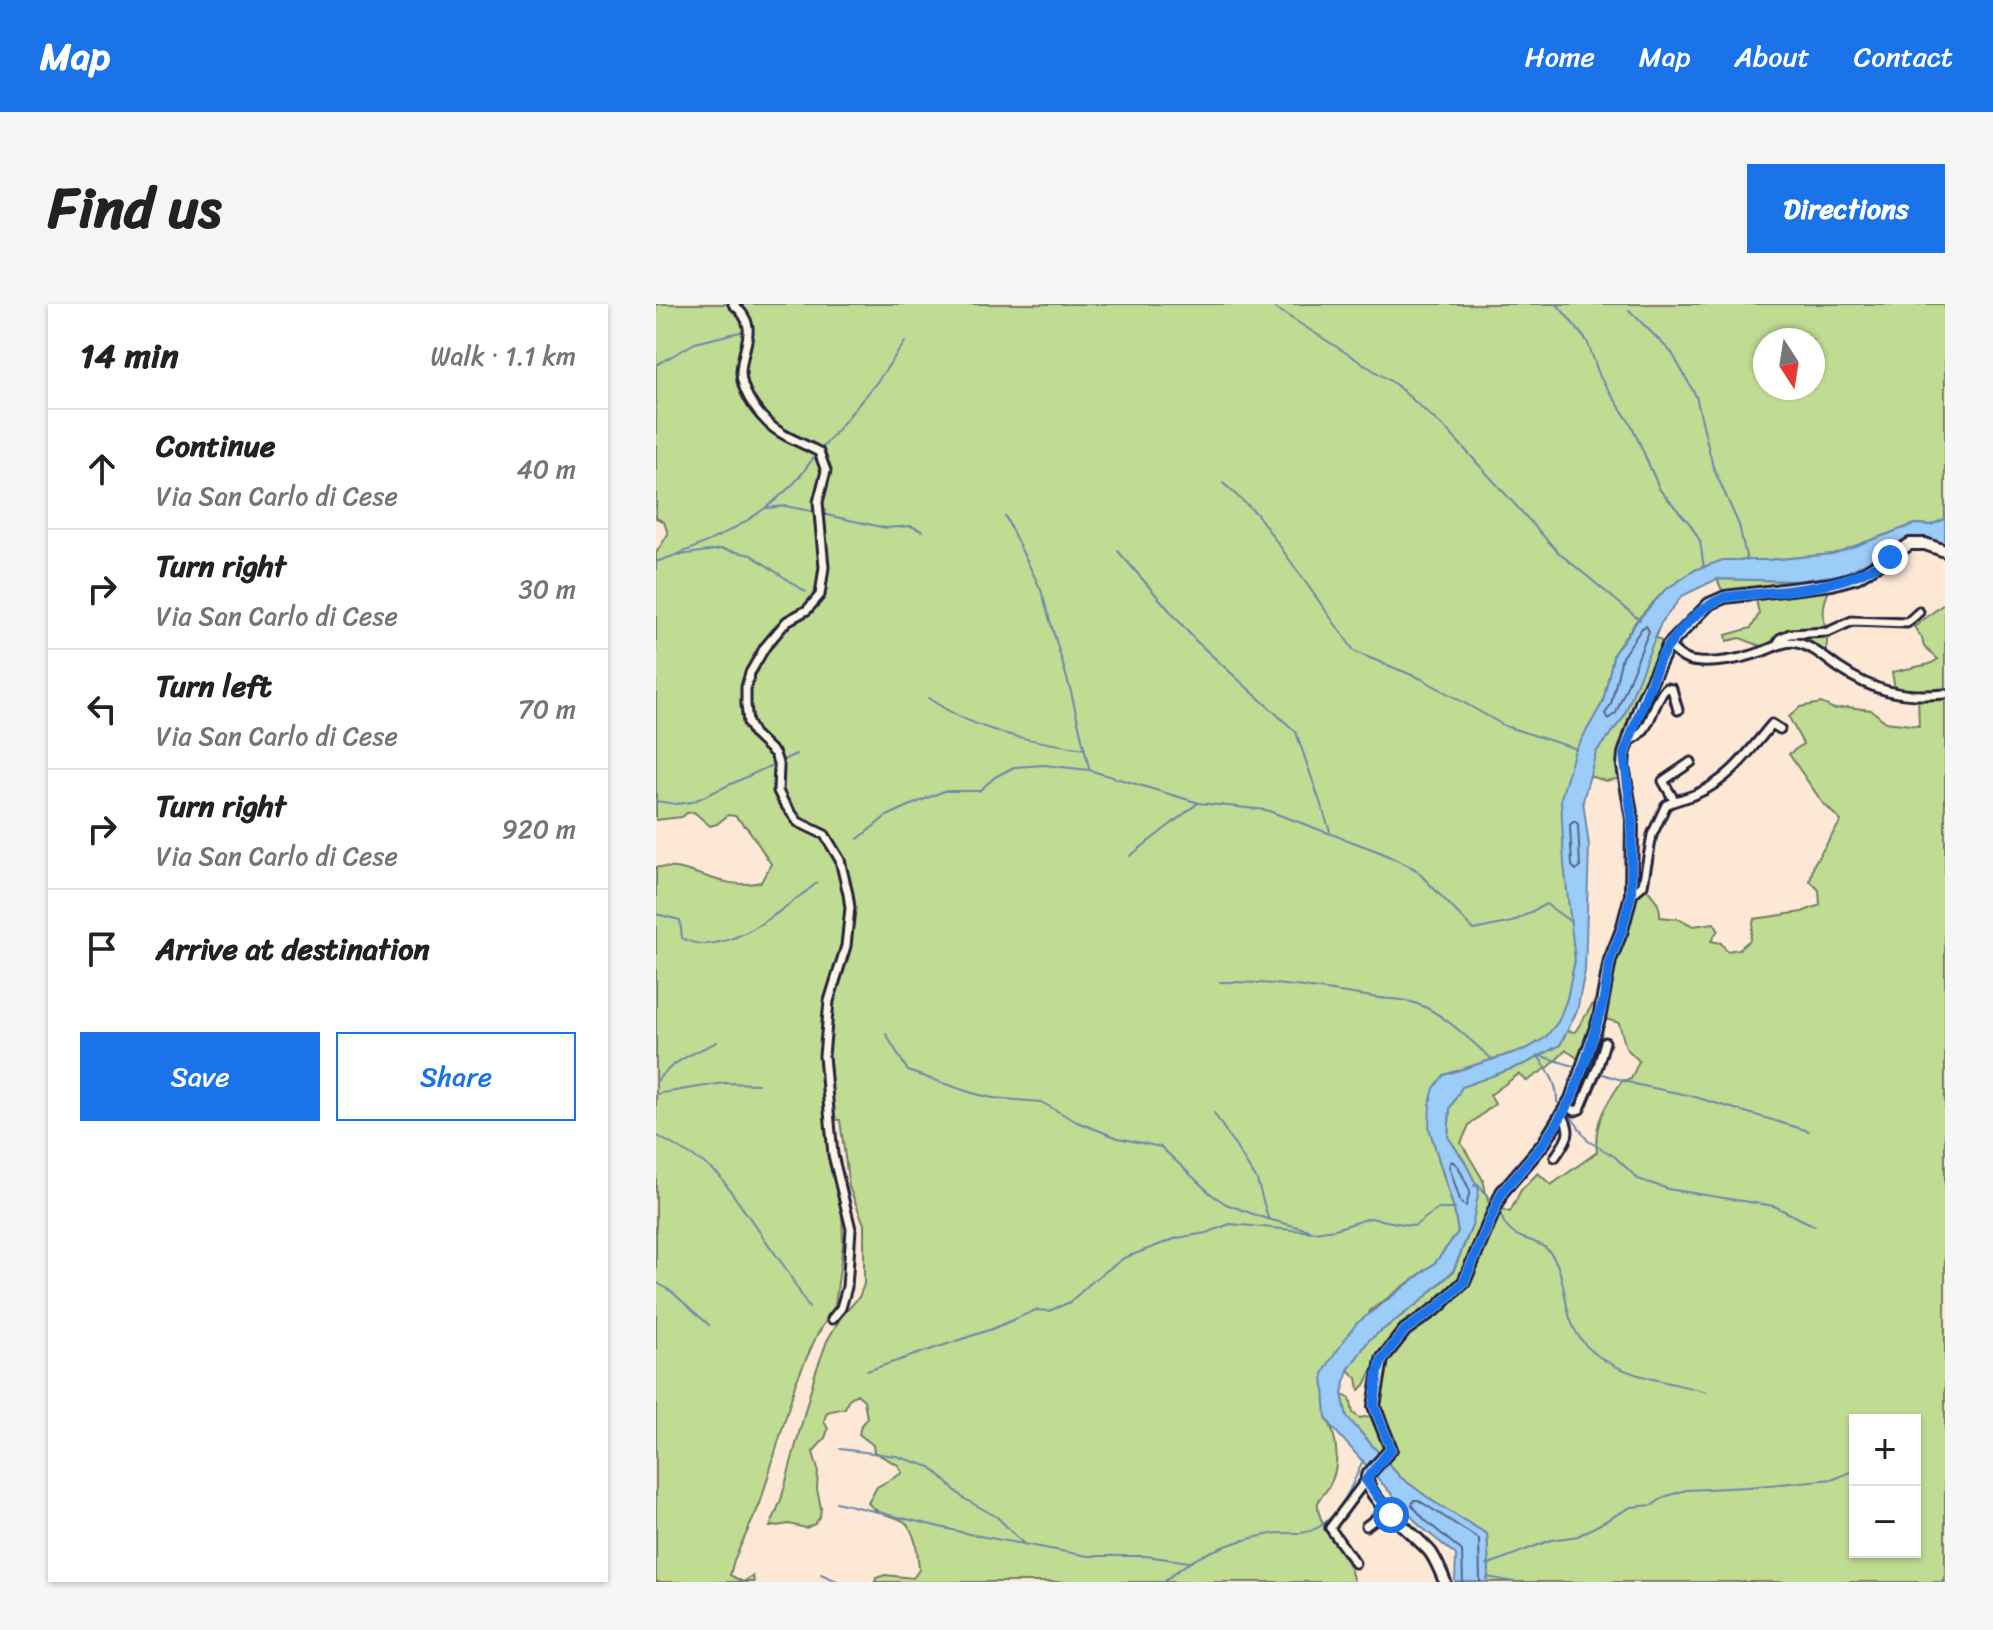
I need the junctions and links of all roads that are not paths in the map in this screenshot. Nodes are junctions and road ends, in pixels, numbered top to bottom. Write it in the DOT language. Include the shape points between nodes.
graph roads {
  1 [pos="733,304"];
  2 [pos="1945,551"];
  3 [pos="1919,612"];
  4 [pos="1669,645"];
  5 [pos="1776,646"];
  6 [pos="1945,694"];
  7 [pos="1678,710"];
  8 [pos="1780,729"];
  9 [pos="1629,741"];
  10 [pos="1691,762"];
  11 [pos="1674,800"];
  12 [pos="1631,895"];
  13 [pos="1605,1042"];
  14 [pos="1564,1110"];
  15 [pos="1555,1157"];
  16 [pos="832,1319"];
  17 [pos="1366,1478"];
  18 [pos="1387,1510"];
  19 [pos="1366,1526"];
  20 [pos="1355,1563"];
  21 [pos="1445,1582"];
  1 -- 16 [label="street" via="744,313 750,336 741,374 754,407 768,424 819,452 826,471 818,502 824,567 820,595 776,631 746,687 748,723 775,754 778,791 798,822 825,835 840,860 850,908 846,946 829,1001 824,1056 833,1155 851,1229 847,1287"];
  2 -- 4 [label="street" via="1910,544 1857,577 1725,597 1709,604"];
  3 -- 5 [label="street" via="1907,623 1852,621 1828,632 1790,634"];
  4 -- 5 [label="street" via="1689,660 1706,661 1750,656"];
  4 -- 9 [label="street" via="1644,694"];
  5 -- 6 [label="street" via="1796,642 1809,647 1852,677 1896,695"];
  7 -- 9 [label="street" via="1672,689 1666,688 1645,730"];
  8 -- 11 [label="street" via="1772,724 1723,777 1695,795"];
  9 -- 12 [label="street" via="1623,766 1632,819"];
  10 -- 11 [label="street" via="1663,781"];
  11 -- 12 [label="street" via="1659,815 1643,885"];
  12 -- 14 [label="street" via="1610,960 1599,1019"];
  13 -- 14 [label="street" via="1580,1109"];
  14 -- 15 [label="street" via="1569,1132"];
  14 -- 17 [label="street" via="1502,1192 1464,1282 1405,1330 1382,1359 1374,1406 1391,1449"];
  17 -- 18 [label="street"];
  17 -- 20 [label="street" via="1330,1528"];
  18 -- 19 [label="street"];
  18 -- 21 [label="street" via="1429,1551"];
}
